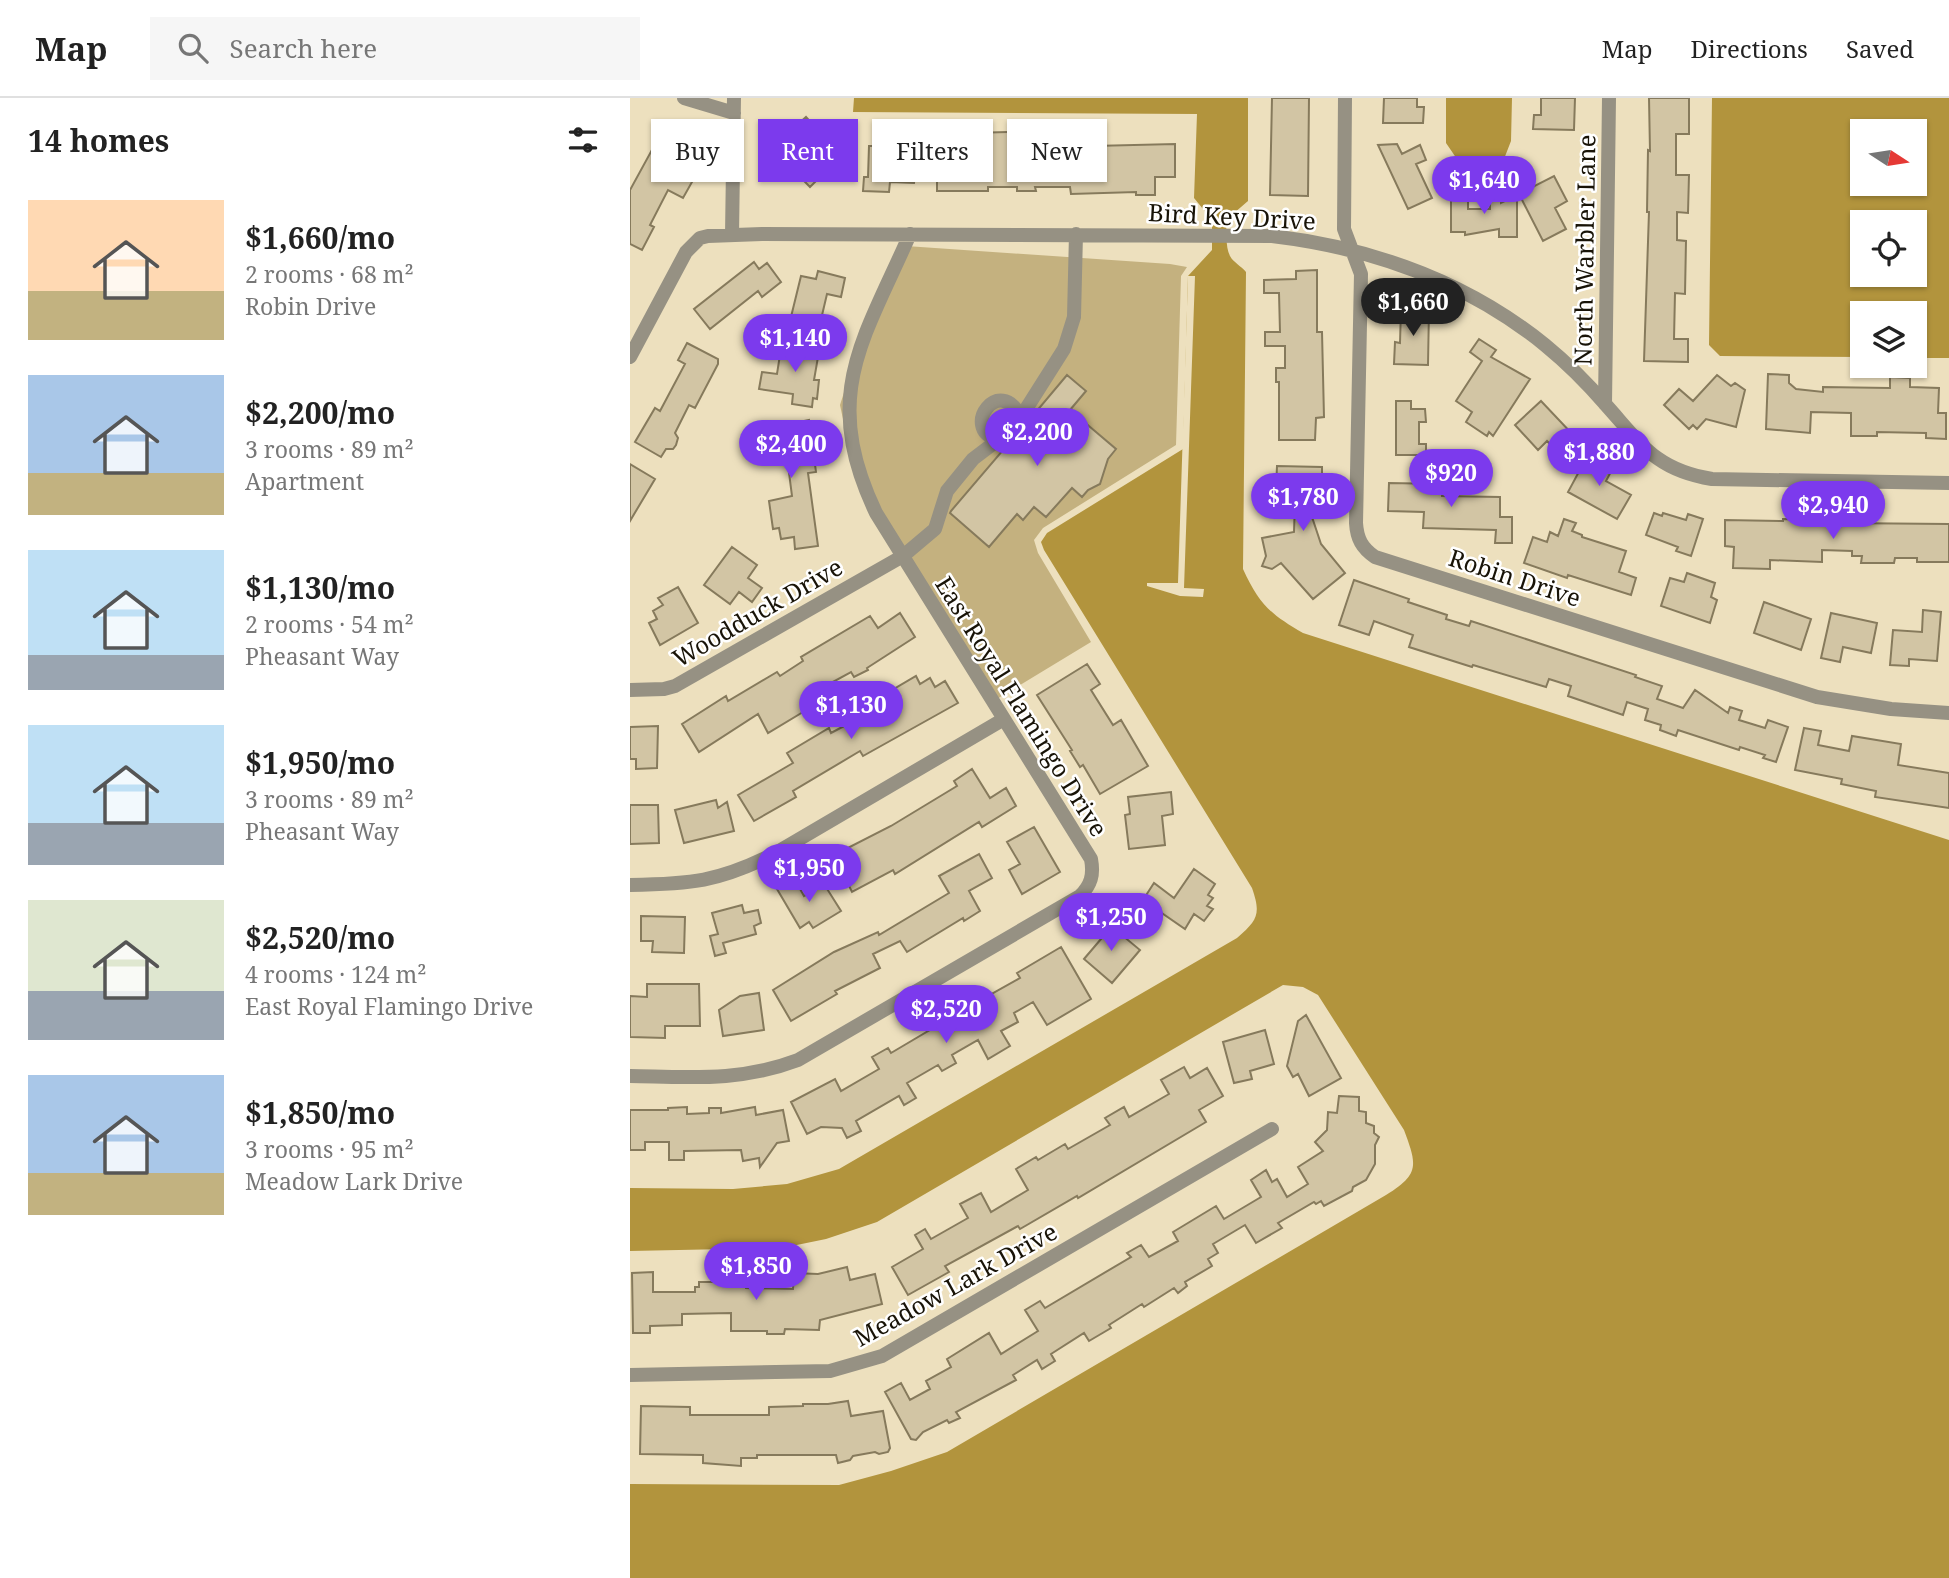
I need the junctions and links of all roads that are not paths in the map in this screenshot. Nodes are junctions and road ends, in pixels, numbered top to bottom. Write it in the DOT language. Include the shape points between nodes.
graph roads {
  1 [pos="684,98"];
  2 [pos="1345,98"];
  3 [pos="1609,98"];
  4 [pos="734,105"];
  5 [pos="910,234"];
  6 [pos="1076,234"];
  7 [pos="732,235"];
  8 [pos="1351,248"];
  9 [pos="630,357"];
  10 [pos="1605,404"];
  11 [pos="1021,417"];
  12 [pos="998,440"];
  13 [pos="1949,483"];
  14 [pos="903,556"];
  15 [pos="630,690"];
  16 [pos="1949,713"];
  17 [pos="1004,719"];
  18 [pos="630,885"];
  19 [pos="630,1076"];
  20 [pos="1272,1129"];
  21 [pos="630,1375"];
  1 -- 4 [label="street"];
  2 -- 8 [label="street" via="1343,216"];
  3 -- 10 [label="street, North Warbler Lane"];
  4 -- 7 [label="street"];
  5 -- 6 [label="street, Bird Key Drive"];
  5 -- 7 [label="street, Bird Key Drive"];
  5 -- 14 [label="street, East Royal Flamingo Drive" via="859,349 849,417 852,450 862,482"];
  6 -- 8 [label="street, Bird Key Drive" via="1272,236"];
  6 -- 11 [label="street" via="1074,317 1064,349"];
  7 -- 9 [label="street, Bird Key Drive" via="700,238 686,252"];
  8 -- 10 [label="street, Bird Key Drive" via="1414,269 1484,302 1548,347"];
  8 -- 16 [label="street, Robin Drive" via="1361,274 1356,523 1367,552 1817,697"];
  10 -- 13 [label="street, Bird Key Drive" via="1649,453 1671,468 1697,477"];
  11 -- 12 [label="street" via="1015,434"];
  11 -- 12 [label="street" via="1015,406 992,402 983,411 981,424 987,435"];
  12 -- 14 [label="street, Woodduck Drive" via="973,459 947,491 935,529"];
  14 -- 15 [label="street, Woodduck Drive" via="675,686"];
  14 -- 17 [label="street, East Royal Flamingo Drive"];
  17 -- 18 [label="street" via="748,867 699,882"];
  17 -- 19 [label="street, East Royal Flamingo Drive" via="1091,859 1092,881 1080,896 798,1060 727,1077"];
  20 -- 21 [label="street, Meadow Lark Drive" via="882,1356 830,1371"];
}
